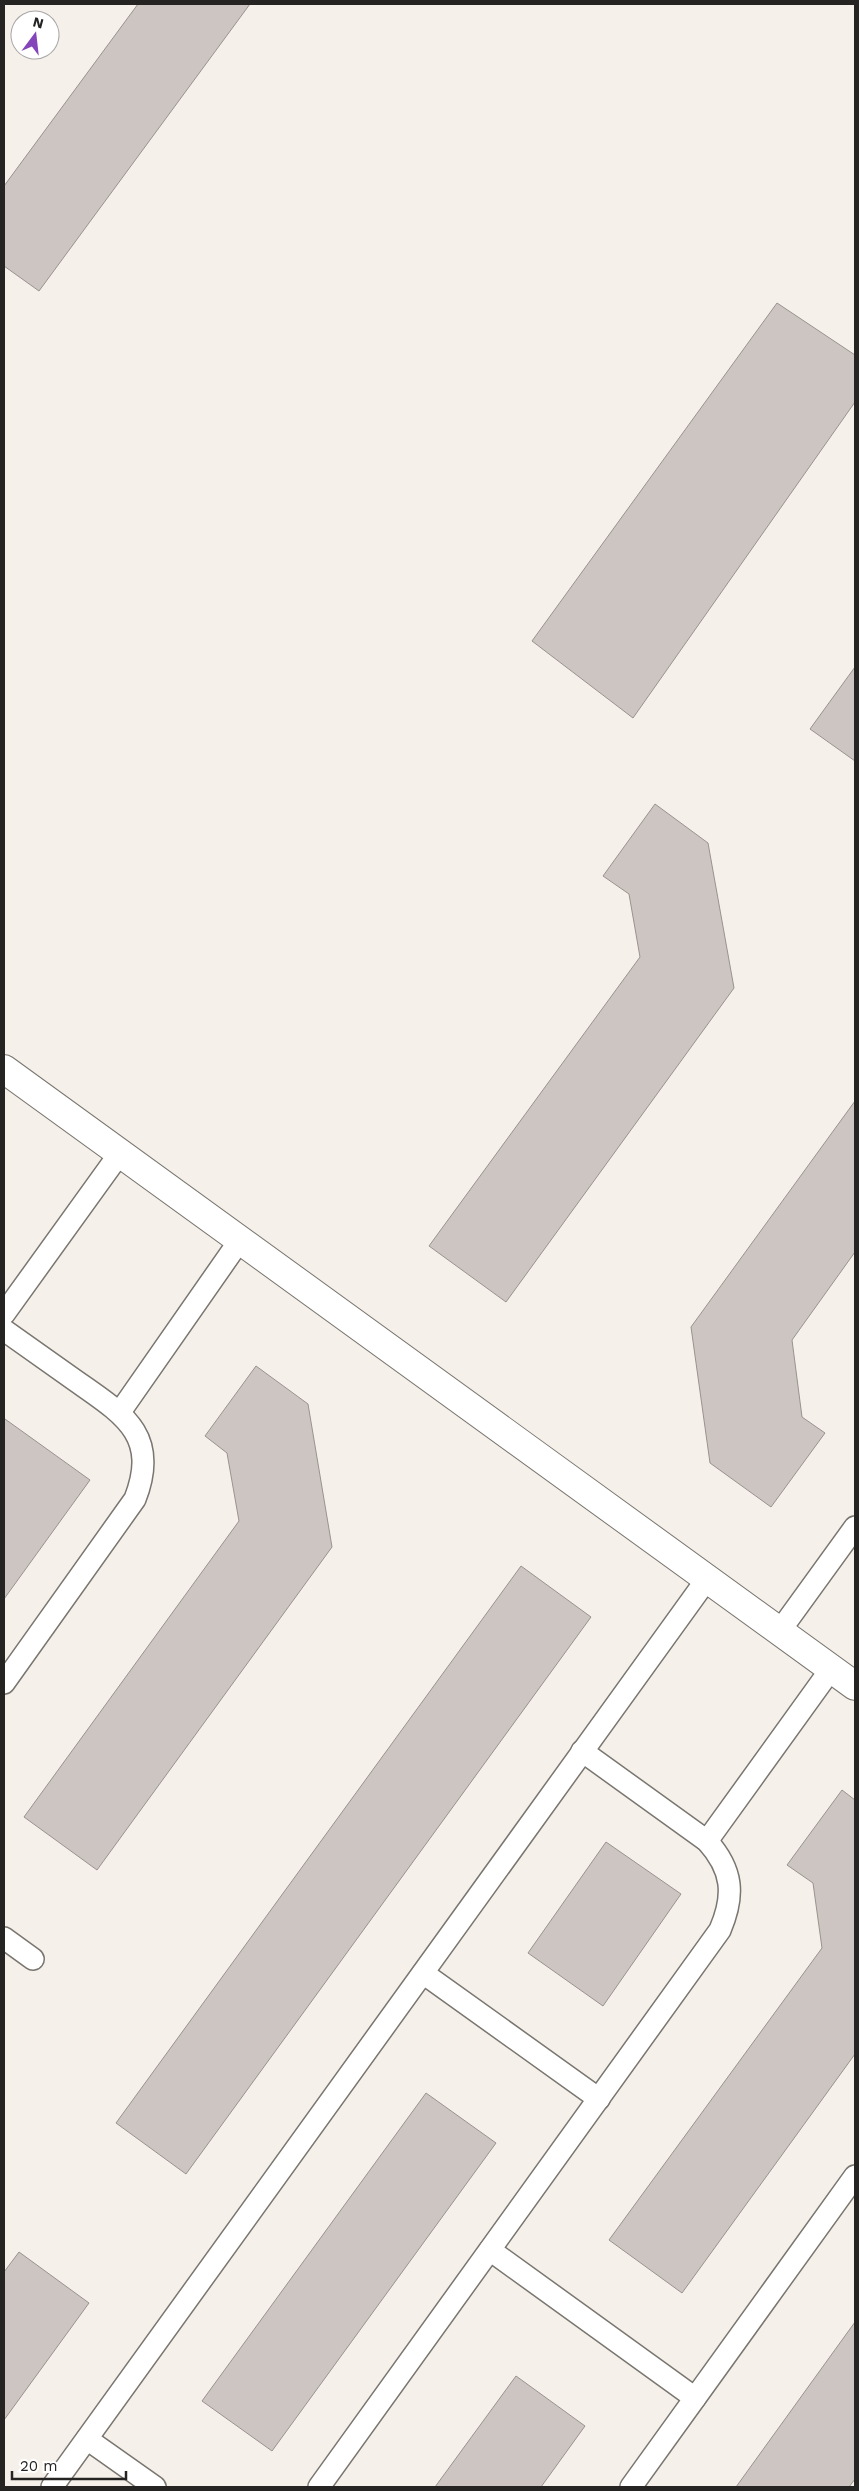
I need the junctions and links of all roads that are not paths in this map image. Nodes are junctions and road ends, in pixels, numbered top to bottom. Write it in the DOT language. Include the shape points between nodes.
graph roads {
  1 [pos="4,1069"];
  2 [pos="120,1153"];
  3 [pos="240,1240"];
  4 [pos="4,1314"];
  5 [pos="4,1330"];
  6 [pos="120,1412"];
  7 [pos="855,1527"];
  8 [pos="706,1578"];
  9 [pos="779,1632"];
  10 [pos="831,1668"];
  11 [pos="5,1677"];
  12 [pos="855,1686"];
  13 [pos="582,1751"];
  14 [pos="707,1841"];
  15 [pos="4,1938"];
  16 [pos="34,1959"];
  17 [pos="423,1972"];
  18 [pos="599,2099"];
  19 [pos="855,2176"];
  20 [pos="490,2250"];
  21 [pos="695,2398"];
  22 [pos="87,2439"];
  23 [pos="52,2487"];
  24 [pos="155,2487"];
  25 [pos="319,2487"];
  26 [pos="631,2487"];
  1 -- 2 [label="street"];
  2 -- 3 [label="street"];
  2 -- 4 [label="lane"];
  3 -- 6 [label="lane"];
  3 -- 8 [label="street"];
  5 -- 6 [label="lane"];
  6 -- 11 [label="lane" via="134,1432 142,1452 142,1482 136,1499"];
  7 -- 9 [label="lane"];
  8 -- 9 [label="street"];
  8 -- 13 [label="lane"];
  9 -- 10 [label="street"];
  10 -- 12 [label="street"];
  10 -- 14 [label="lane"];
  13 -- 14 [label="lane"];
  13 -- 17 [label="lane"];
  14 -- 18 [label="lane" via="726,1868 731,1891 726,1917 720,1930"];
  15 -- 16 [label="lane"];
  17 -- 18 [label="lane"];
  17 -- 22 [label="lane"];
  18 -- 20 [label="lane"];
  19 -- 21 [label="lane"];
  20 -- 21 [label="lane"];
  20 -- 25 [label="lane"];
  21 -- 26 [label="lane"];
  22 -- 23 [label="lane"];
  22 -- 24 [label="lane"];
}
